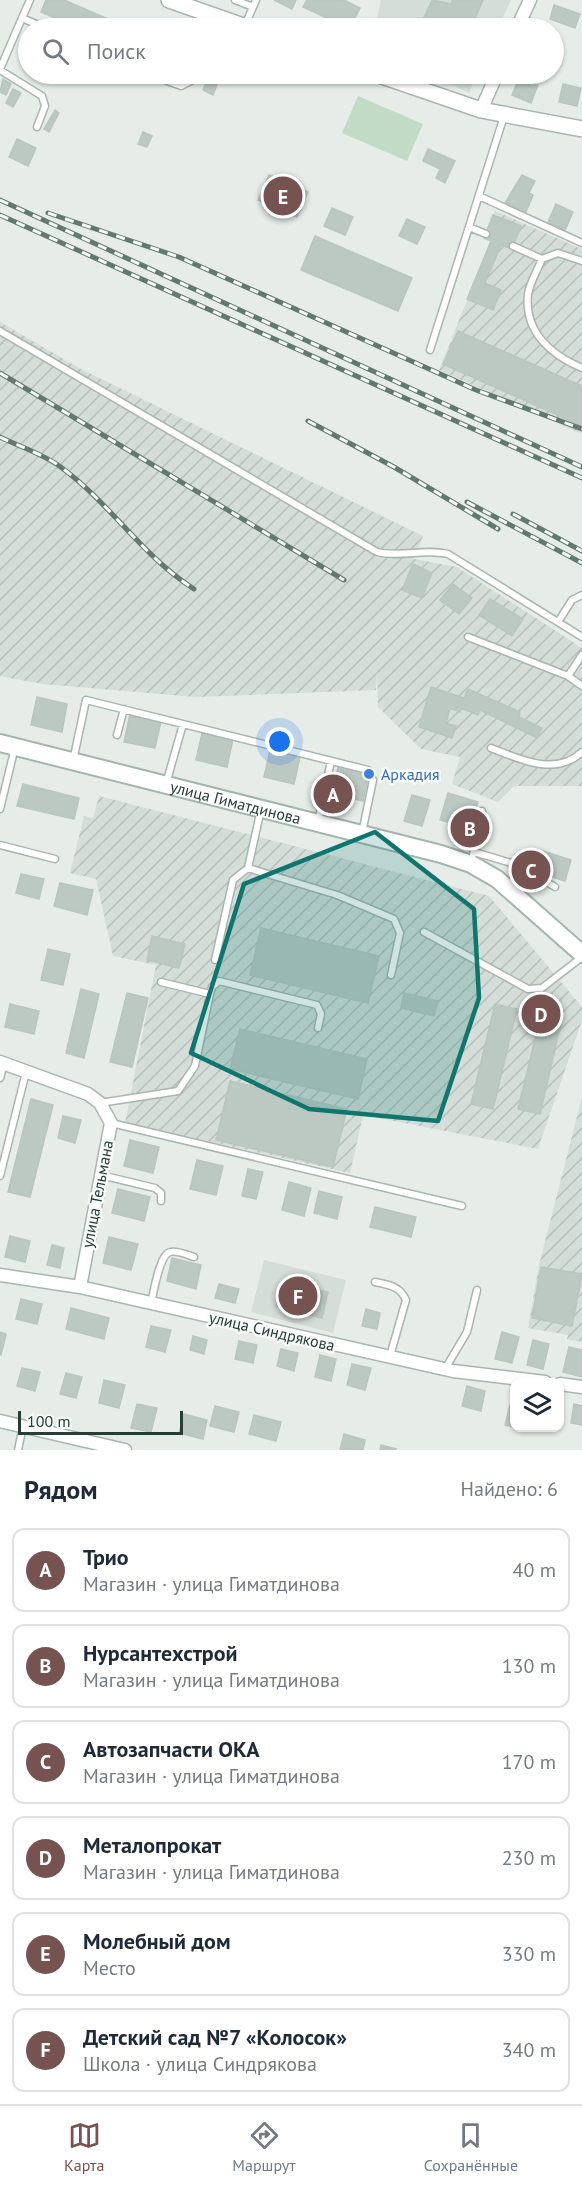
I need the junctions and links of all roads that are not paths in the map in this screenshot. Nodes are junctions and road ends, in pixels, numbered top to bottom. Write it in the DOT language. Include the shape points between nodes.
graph roads {
  1 [pos="30,0"];
  2 [pos="169,0"];
  3 [pos="235,0"];
  4 [pos="530,0"];
  5 [pos="254,3"];
  6 [pos="22,18"];
  7 [pos="207,18"];
  8 [pos="250,18"];
  9 [pos="522,18"];
  10 [pos="18,27"];
  11 [pos="0,70"];
  12 [pos="18,81"];
  13 [pos="23,84"];
  14 [pos="405,84"];
  15 [pos="493,84"];
  16 [pos="481,110"];
  17 [pos="504,116"];
  18 [pos="37,127"];
  19 [pos="582,129"];
  20 [pos="479,196"];
  21 [pos="469,227"];
  22 [pos="486,234"];
  23 [pos="582,243"];
  24 [pos="513,246"];
  25 [pos="542,258"];
  26 [pos="582,261"];
  27 [pos="0,331"];
  28 [pos="430,350"];
  29 [pos="582,368"];
  30 [pos="582,595"];
  31 [pos="558,622"];
  32 [pos="468,637"];
  33 [pos="582,637"];
  34 [pos="582,655"];
  35 [pos="568,676"];
  36 [pos="582,686"];
  37 [pos="124,709"];
  38 [pos="183,724"];
  39 [pos="117,735"];
  40 [pos="8,745"];
  41 [pos="491,748"];
  42 [pos="582,752"];
  43 [pos="73,761"];
  44 [pos="331,761"];
  45 [pos="166,785"];
  46 [pos="261,808"];
  47 [pos="0,809"];
  48 [pos="482,811"];
  49 [pos="318,823"];
  50 [pos="362,834"];
  51 [pos="0,845"];
  52 [pos="473,858"];
  53 [pos="55,859"];
  54 [pos="248,868"];
  55 [pos="555,887"];
  56 [pos="424,932"];
  57 [pos="582,956"];
  58 [pos="215,960"];
  59 [pos="391,975"];
  60 [pos="162,982"];
  61 [pos="210,994"];
  62 [pos="318,1028"];
  63 [pos="2,1063"];
  64 [pos="26,1071"];
  65 [pos="0,1078"];
  66 [pos="100,1103"];
  67 [pos="111,1123"];
  68 [pos="101,1175"];
  69 [pos="0,1176"];
  70 [pos="160,1201"];
  71 [pos="462,1206"];
  72 [pos="194,1257"];
  73 [pos="0,1275"];
  74 [pos="375,1282"];
  75 [pos="80,1287"];
  76 [pos="477,1290"];
  77 [pos="151,1303"];
  78 [pos="390,1357"];
  79 [pos="444,1369"];
  80 [pos="510,1378"];
  81 [pos="564,1385"];
  82 [pos="582,1387"];
  83 [pos="0,1421"];
  84 [pos="23,1426"];
  85 [pos="18,1450"];
  86 [pos="125,1450"];
  1 -- 6 [label="lane"];
  2 -- 7 [label="street"];
  3 -- 5 [label="lane"];
  4 -- 9 [label="street"];
  5 -- 8 [label="lane"];
  10 -- 11 [label="lane"];
  11 -- 12 [label="lane"];
  13 -- 18 [label="lane" via="42,96 45,106"];
  14 -- 16 [label="street"];
  15 -- 16 [label="street"];
  16 -- 17 [label="street"];
  17 -- 19 [label="street"];
  17 -- 20 [label="lane"];
  20 -- 21 [label="lane"];
  20 -- 23 [label="lane"];
  21 -- 22 [label="lane"];
  21 -- 28 [label="lane"];
  24 -- 25 [label="lane"];
  25 -- 26 [label="lane" via="558,253"];
  25 -- 29 [label="lane" via="528,293 535,329 558,358"];
  27 -- 31 [label="lane" via="377,552 448,554"];
  30 -- 31 [label="lane" via="572,600"];
  31 -- 33 [label="lane"];
  32 -- 35 [label="lane"];
  34 -- 35 [label="lane"];
  35 -- 36 [label="lane"];
  37 -- 38 [label="lane"];
  37 -- 39 [label="lane"];
  37 -- 43 [label="lane" via="86,700"];
  38 -- 44 [label="lane"];
  38 -- 45 [label="lane"];
  40 -- 43 [label="main road, улица Гиматдинова"];
  40 -- 47 [label="lane"];
  41 -- 42 [label="lane" via="533,764 548,765 562,763"];
  43 -- 45 [label="main road, улица Гиматдинова"];
  44 -- 49 [label="lane"];
  44 -- 50 [label="lane" via="368,770 373,775"];
  45 -- 46 [label="main road, улица Гиматдинова"];
  46 -- 49 [label="main road, улица Гиматдинова"];
  46 -- 54 [label="lane"];
  48 -- 52 [label="lane"];
  49 -- 50 [label="main road, улица Гиматдинова"];
  50 -- 52 [label="main road, улица Гиматдинова"];
  51 -- 53 [label="lane"];
  52 -- 55 [label="lane" via="518,865"];
  52 -- 57 [label="main road, улица Гиматдинова"];
  54 -- 58 [label="lane" via="233,880"];
  54 -- 59 [label="lane" via="337,895 394,919 400,933"];
  56 -- 57 [label="lane" via="528,989 542,988"];
  60 -- 61 [label="lane"];
  61 -- 62 [label="lane" via="219,981 309,1002 320,1010"];
  61 -- 66 [label="lane" via="195,1066 178,1091"];
  63 -- 64 [label="street"];
  63 -- 65 [label="lane"];
  64 -- 66 [label="street" via="88,1094"];
  64 -- 69 [label="lane"];
  66 -- 67 [label="street, улица Тельмана"];
  67 -- 68 [label="street, улица Тельмана"];
  67 -- 71 [label="lane"];
  68 -- 70 [label="lane" via="155,1188 161,1193"];
  68 -- 75 [label="street, улица Тельмана"];
  72 -- 77 [label="lane" via="167,1253"];
  73 -- 75 [label="street, улица Синдрякова"];
  74 -- 78 [label="lane" via="394,1287 406,1300"];
  75 -- 77 [label="street, улица Синдрякова"];
  76 -- 79 [label="lane" via="466,1332"];
  77 -- 78 [label="street, улица Синдрякова"];
  78 -- 79 [label="street, улица Синдрякова"];
  79 -- 80 [label="street, улица Синдрякова"];
  81 -- 82 [label="street"];
  83 -- 84 [label="street"];
  84 -- 85 [label="lane"];
  84 -- 86 [label="street"];
}
